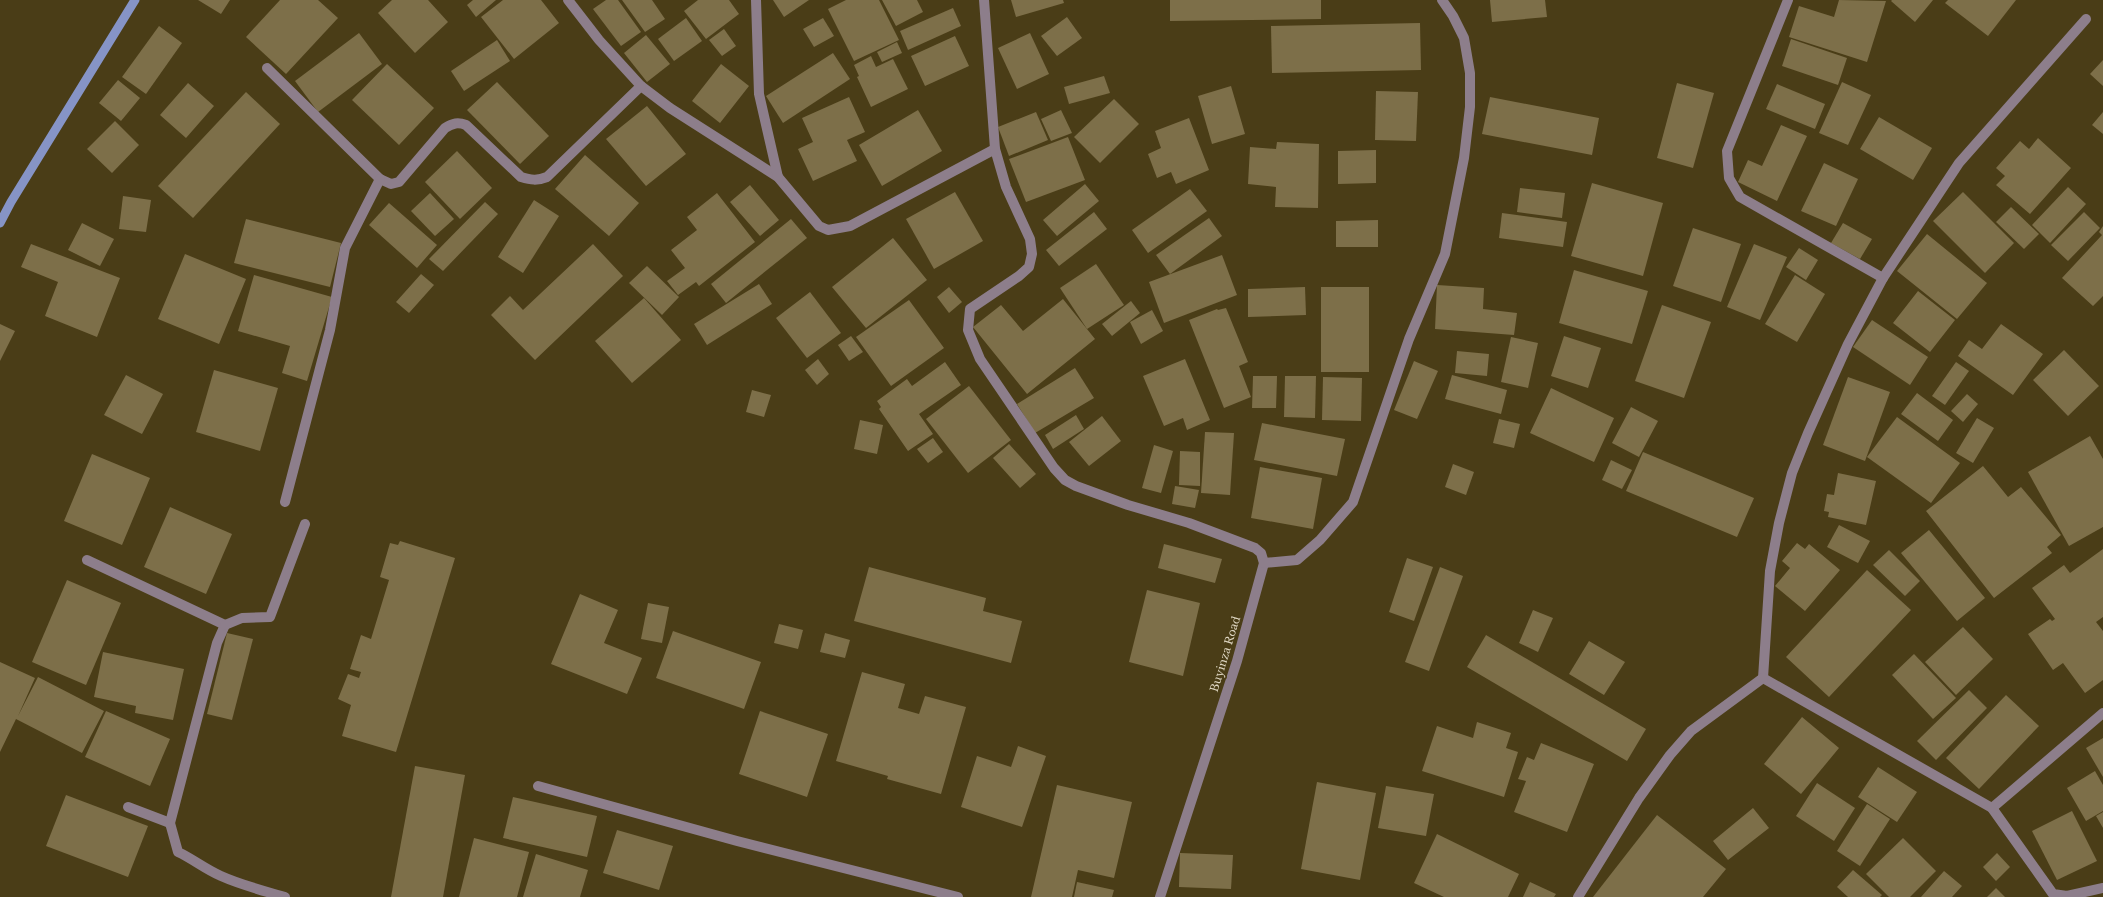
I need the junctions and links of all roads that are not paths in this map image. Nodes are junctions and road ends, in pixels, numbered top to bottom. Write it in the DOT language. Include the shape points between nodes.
graph roads {
  1 [pos="568,0"];
  2 [pos="756,0"];
  3 [pos="984,0"];
  4 [pos="1442,0"];
  5 [pos="1788,0"];
  6 [pos="2086,19"];
  7 [pos="267,68"];
  8 [pos="641,86"];
  9 [pos="995,149"];
  10 [pos="778,177"];
  11 [pos="380,179"];
  12 [pos="1883,278"];
  13 [pos="285,502"];
  14 [pos="305,524"];
  15 [pos="87,560"];
  16 [pos="1264,563"];
  17 [pos="225,625"];
  18 [pos="1763,678"];
  19 [pos="2103,713"];
  20 [pos="538,786"];
  21 [pos="128,807"];
  22 [pos="1992,808"];
  23 [pos="170,823"];
  24 [pos="2103,888"];
  25 [pos="285,897"];
  26 [pos="958,897"];
  27 [pos="1160,897"];
  28 [pos="1578,897"];
  1 -- 8 [label="street" via="599,40"];
  2 -- 10 [label="street" via="759,94"];
  3 -- 9 [label="street"];
  4 -- 16 [label="street" via="1464,38 1470,73 1470,107 1464,158 1445,254 1409,339 1353,502 1320,540 1297,560"];
  5 -- 12 [label="street" via="1727,151 1729,178 1740,197"];
  6 -- 12 [label="street" via="1959,163"];
  7 -- 11 [label="street"];
  8 -- 10 [label="street" via="670,108"];
  8 -- 11 [label="street" via="547,177 539,180 521,177 461,123 445,128 399,182 391,184"];
  9 -- 10 [label="street" via="850,226 836,230 819,226"];
  9 -- 16 [label="street" via="1006,187 1030,239 1032,254 1029,267 1019,276 970,309 968,330 980,359 1065,480 1128,505 1189,523 1255,548 1261,553"];
  11 -- 13 [label="street" via="345,248 330,330"];
  12 -- 18 [label="street" via="1848,344 1792,473 1770,571"];
  14 -- 17 [label="street" via="270,616 242,618"];
  15 -- 17 [label="street"];
  16 -- 27 [label="street, Buyinza Road" via="1237,661"];
  17 -- 23 [label="street"];
  18 -- 22 [label="street"];
  18 -- 28 [label="street" via="1691,732 1670,755 1639,798"];
  19 -- 22 [label="street"];
  20 -- 26 [label="street" via="737,841"];
  21 -- 23 [label="street"];
  22 -- 24 [label="street" via="2053,894 2067,896"];
  23 -- 25 [label="street" via="178,852 191,858 202,868"];
}
